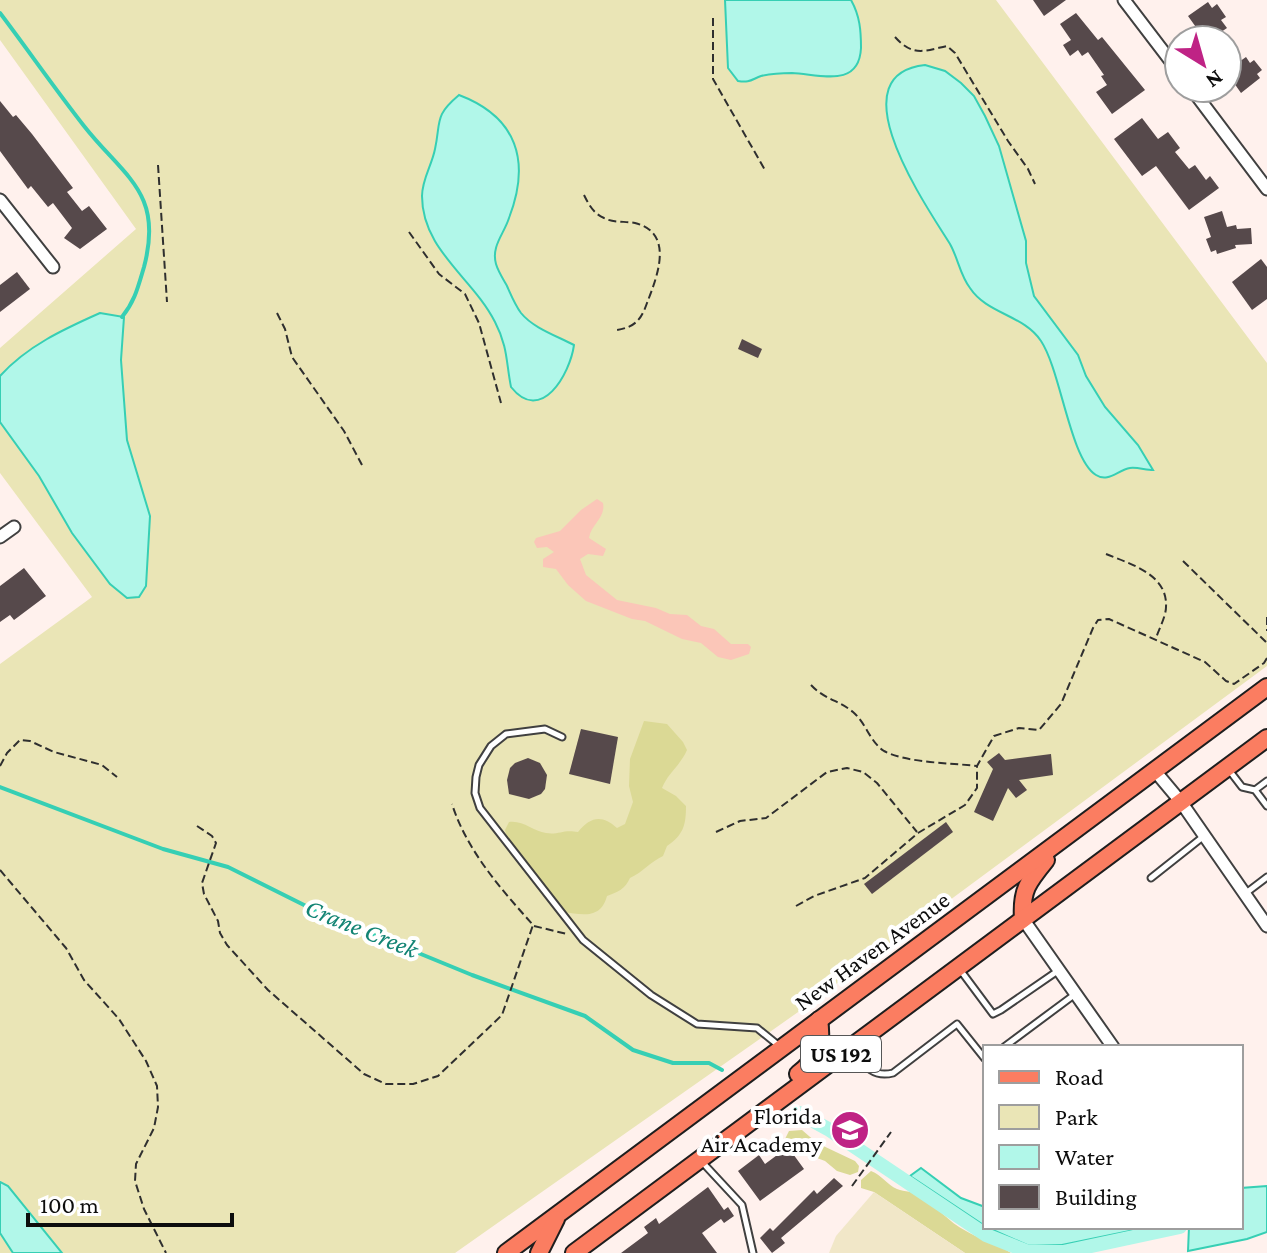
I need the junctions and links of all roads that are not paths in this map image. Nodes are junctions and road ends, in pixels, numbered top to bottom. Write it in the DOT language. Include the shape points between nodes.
graph roads {
  1 [pos="1124,0"];
  2 [pos="1163,51"];
  3 [pos="1203,104"];
  4 [pos="1267,189"];
  5 [pos="2,207"];
  6 [pos="53,267"];
  7 [pos="14,527"];
  8 [pos="0,537"];
  9 [pos="1267,687"];
  10 [pos="562,737"];
  11 [pos="1267,738"];
  12 [pos="1227,768"];
  13 [pos="1155,771"];
  14 [pos="1267,781"];
  15 [pos="1255,790"];
  16 [pos="1181,802"];
  17 [pos="1267,806"];
  18 [pos="1205,835"];
  19 [pos="1059,843"];
  20 [pos="1267,877"];
  21 [pos="1151,878"];
  22 [pos="1245,894"];
  23 [pos="1023,919"];
  24 [pos="1267,926"];
  25 [pos="958,967"];
  26 [pos="1059,970"];
  27 [pos="1076,994"];
  28 [pos="819,1020"];
  29 [pos="1007,1045"];
  30 [pos="1112,1045"];
  31 [pos="851,1047"];
  32 [pos="781,1048"];
  33 [pos="983,1056"];
  34 [pos="699,1160"];
  35 [pos="679,1175"];
  36 [pos="559,1214"];
  37 [pos="506,1253"];
  38 [pos="539,1253"];
  39 [pos="574,1253"];
  40 [pos="753,1253"];
  1 -- 2 [label="street"];
  3 -- 4 [label="street"];
  5 -- 6 [label="street"];
  7 -- 8 [label="street"];
  9 -- 13 [label="main road, New Haven Avenue / US 192"];
  10 -- 32 [label="lane" via="545,729 506,734 491,746 479,765 475,793 480,808 583,940 651,995 697,1024 757,1028"];
  11 -- 12 [label="main road, US 192"];
  12 -- 15 [label="lane" via="1242,787"];
  12 -- 16 [label="main road, US 192"];
  13 -- 16 [label="street"];
  13 -- 19 [label="main road, New Haven Avenue / US 192"];
  14 -- 15 [label="lane"];
  15 -- 17 [label="lane"];
  16 -- 18 [label="street"];
  16 -- 23 [label="main road, US 192"];
  18 -- 21 [label="lane"];
  18 -- 22 [label="street"];
  19 -- 23 [label="main road" via="1026,884"];
  19 -- 28 [label="main road, New Haven Avenue / US 192"];
  20 -- 22 [label="lane"];
  22 -- 24 [label="street"];
  23 -- 25 [label="main road, US 192"];
  23 -- 26 [label="street"];
  25 -- 26 [label="lane" via="993,1014"];
  25 -- 31 [label="main road, US 192"];
  26 -- 27 [label="street"];
  27 -- 29 [label="lane"];
  27 -- 30 [label="street"];
  28 -- 32 [label="main road, New Haven Avenue / US 192"];
  28 -- 35 [label="main road" via="822,1037 812,1062 712,1136"];
  31 -- 33 [label="lane" via="865,1066 883,1076 957,1024"];
  31 -- 34 [label="main road, US 192"];
  32 -- 36 [label="main road, New Haven Avenue / US 192"];
  34 -- 35 [label="main road, US 192"];
  34 -- 40 [label="lane" via="742,1205"];
  35 -- 39 [label="main road, US 192"];
  36 -- 37 [label="main road, New Haven Avenue / US 192"];
  36 -- 38 [label="main road"];
}
